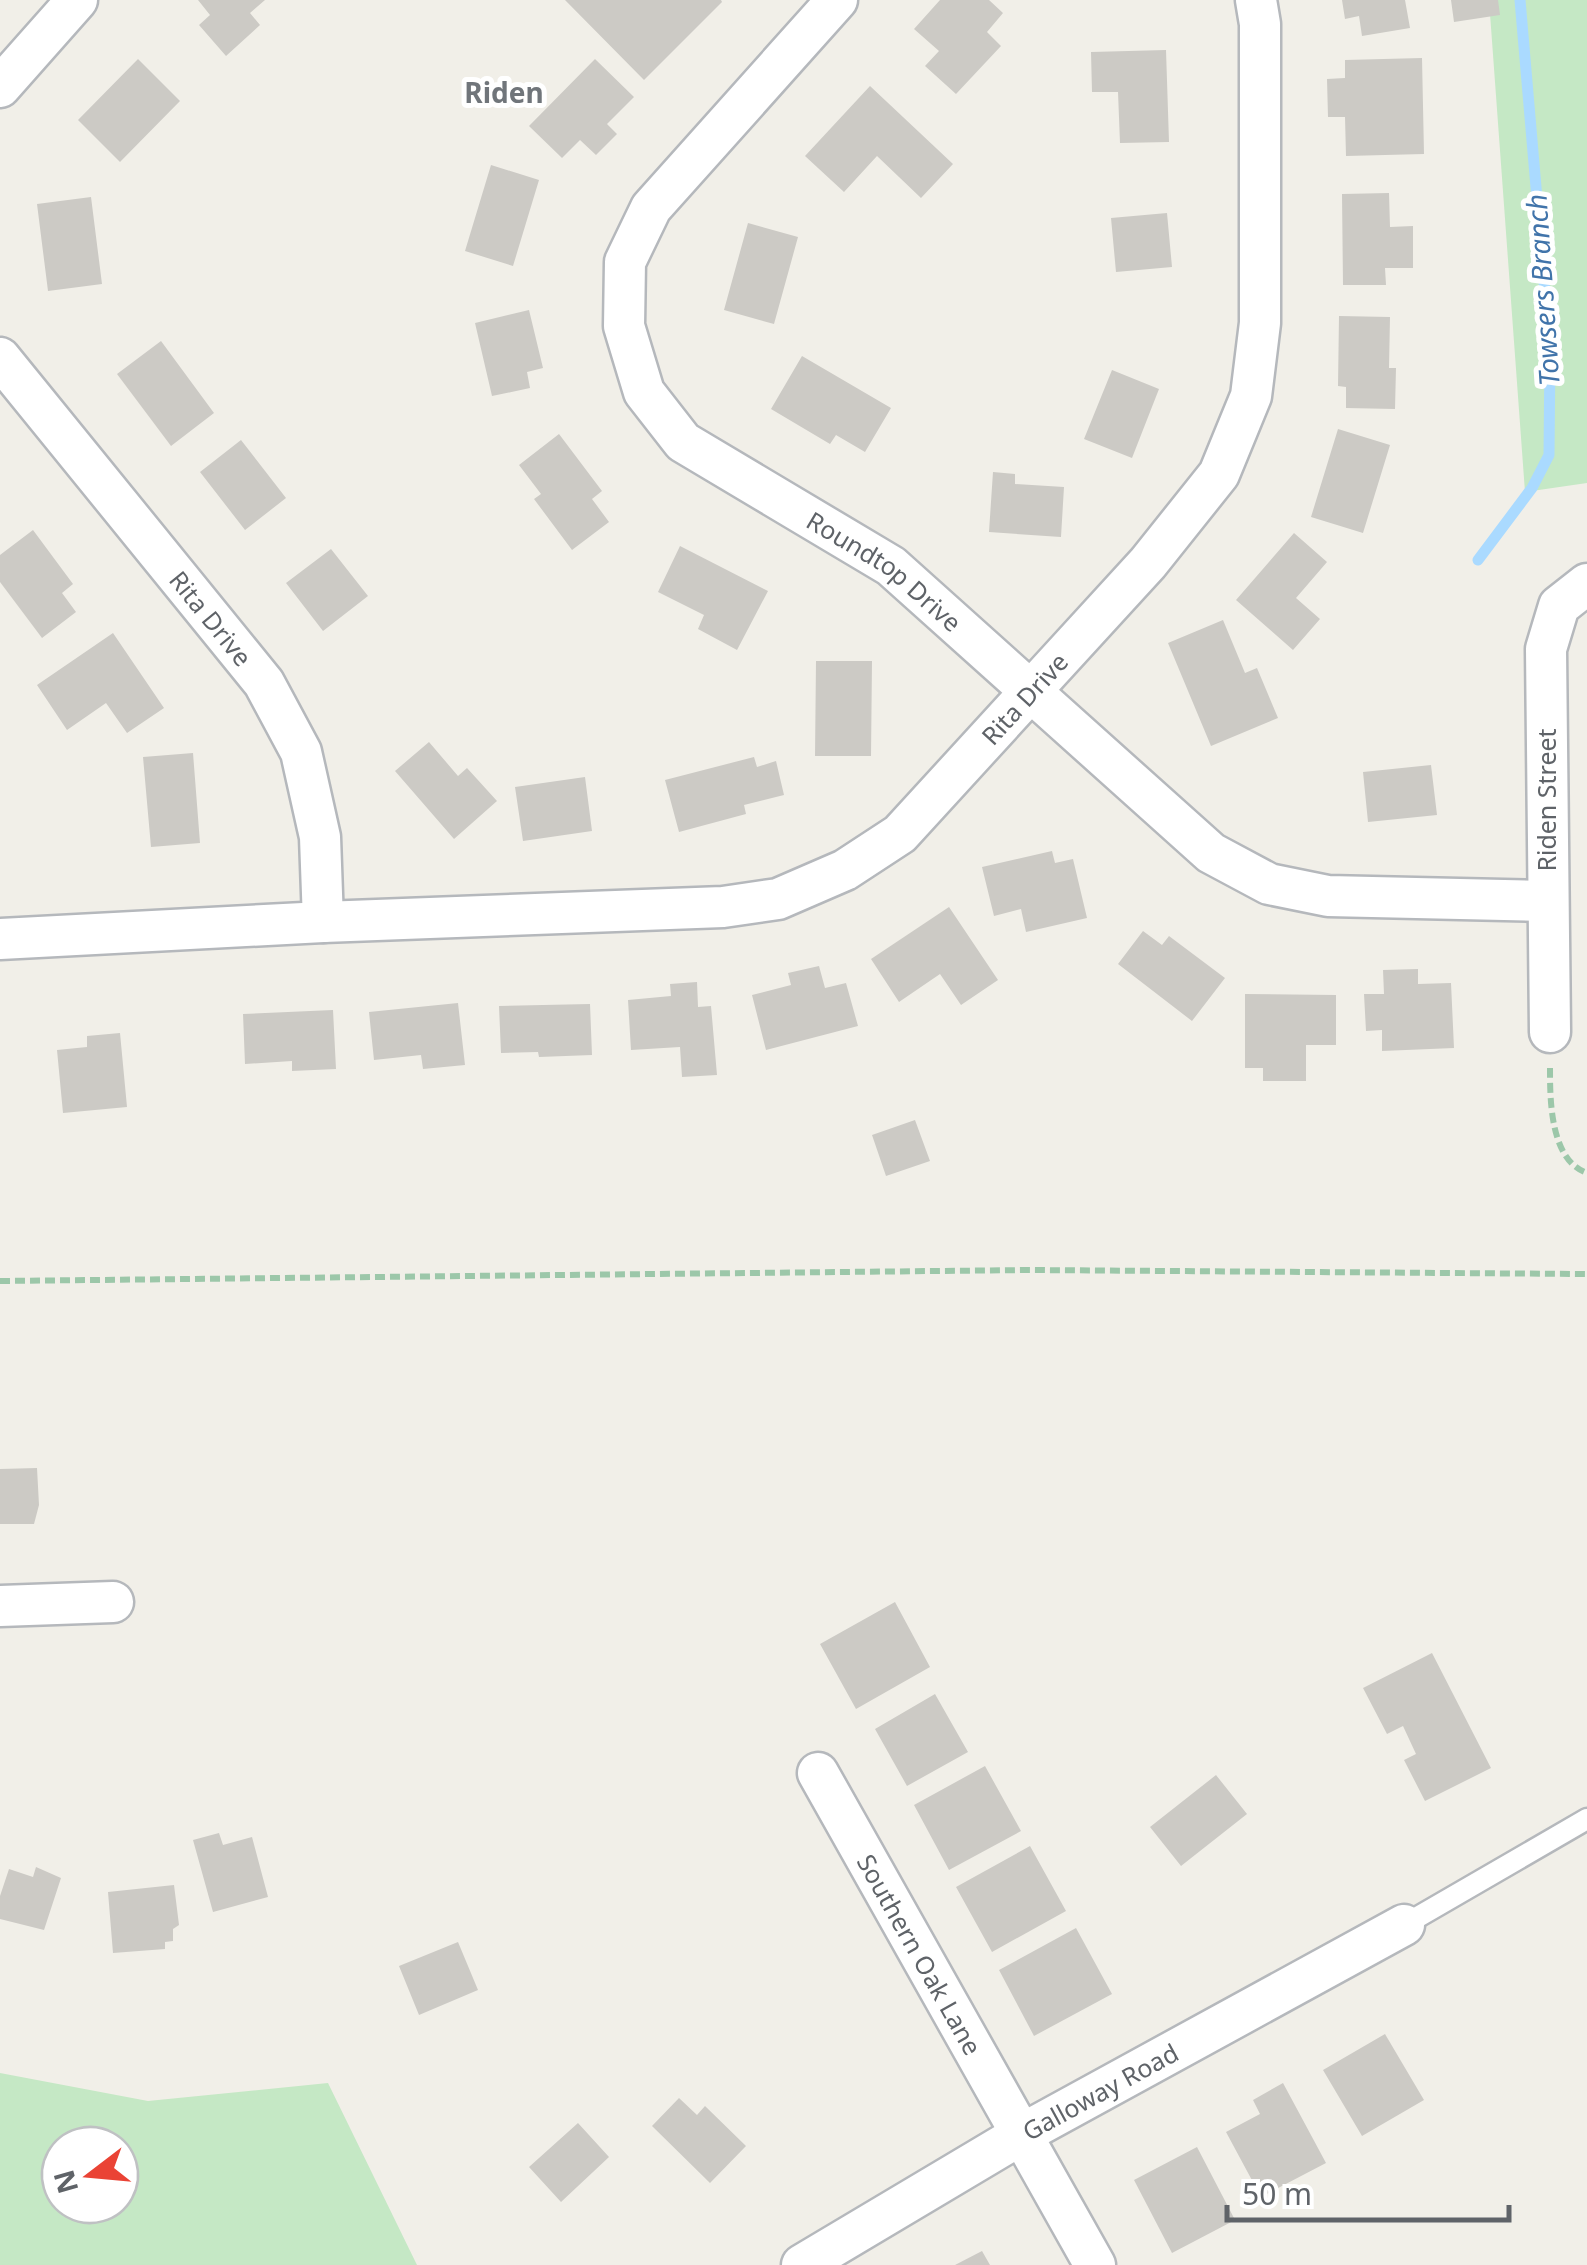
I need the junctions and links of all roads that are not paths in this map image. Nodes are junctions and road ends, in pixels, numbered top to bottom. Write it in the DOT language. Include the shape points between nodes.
graph roads {
  1 [pos="78,0"];
  2 [pos="837,0"];
  3 [pos="1256,0"];
  4 [pos="0,88"];
  5 [pos="0,358"];
  6 [pos="1587,584"];
  7 [pos="1032,690"];
  8 [pos="1546,901"];
  9 [pos="323,922"];
  10 [pos="0,940"];
  11 [pos="1550,1032"];
  12 [pos="114,1602"];
  13 [pos="0,1606"];
  14 [pos="818,1773"];
  15 [pos="1587,1818"];
  16 [pos="1404,1925"];
  17 [pos="1022,2134"];
  18 [pos="802,2265"];
  19 [pos="1095,2265"];
  1 -- 4 [label="street"];
  2 -- 7 [label="street, Roundtop Drive" via="651,208 625,262 624,326 644,392 683,442 891,566"];
  3 -- 7 [label="street, Rita Drive" via="1260,323 1251,396 1219,474"];
  5 -- 9 [label="street, Rita Drive" via="264,683 301,752 320,837"];
  6 -- 8 [label="street, Riden Street" via="1559,606 1546,650"];
  7 -- 8 [label="street, Roundtop Drive" via="1211,853 1269,884 1328,896"];
  7 -- 9 [label="street, Rita Drive" via="900,834 845,870 778,898 723,907"];
  8 -- 11 [label="street, Riden Street"];
  9 -- 10 [label="street, Rita Drive"];
  12 -- 13 [label="street"];
  14 -- 17 [label="street, Southern Oak Lane"];
  15 -- 16 [label="lane"];
  16 -- 17 [label="street, Galloway Road"];
  17 -- 18 [label="street, Galloway Road"];
  17 -- 19 [label="street, Southern Oak Lane"];
}
